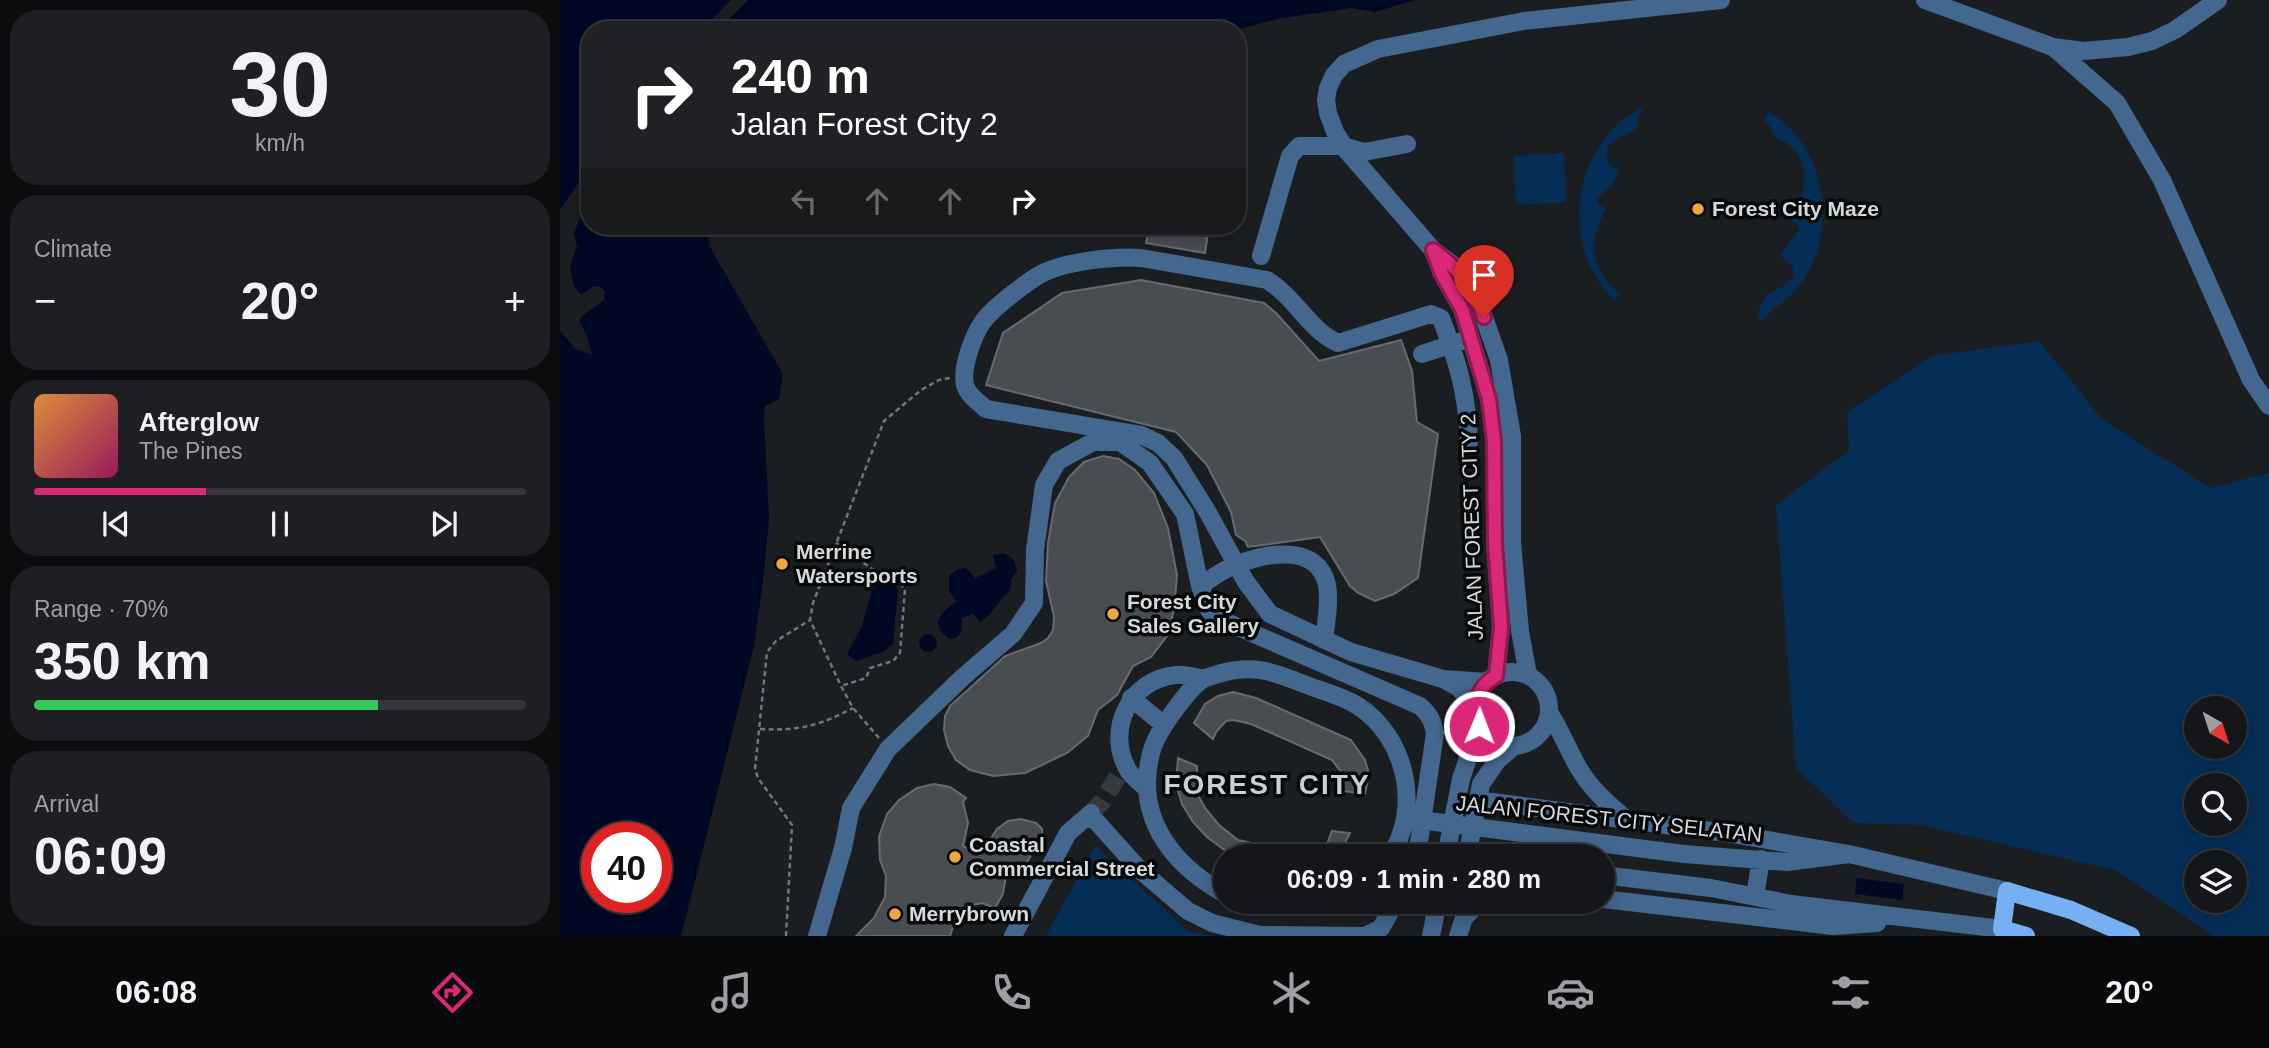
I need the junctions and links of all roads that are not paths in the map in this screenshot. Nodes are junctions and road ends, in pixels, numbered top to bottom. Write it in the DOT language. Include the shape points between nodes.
graph roads {
  1 [pos="1721,0"];
  2 [pos="1925,0"];
  3 [pos="2218,0"];
  4 [pos="2053,47"];
  5 [pos="1407,144"];
  6 [pos="1344,146"];
  7 [pos="1433,250"];
  8 [pos="1261,256"];
  9 [pos="1489,331"];
  10 [pos="1471,338"];
  11 [pos="1451,345"];
  12 [pos="1422,354"];
  13 [pos="2269,406"];
  14 [pos="1469,442"];
  15 [pos="1237,564"];
  16 [pos="1200,586"];
  17 [pos="1324,640"];
  18 [pos="1528,676"];
  19 [pos="1203,679"];
  20 [pos="1443,679"];
  21 [pos="1492,679"];
  22 [pos="1131,698"];
  23 [pos="1475,708"];
  24 [pos="1549,714"];
  25 [pos="1164,725"];
  26 [pos="1479,726"];
  27 [pos="1513,747"];
  28 [pos="1147,789"];
  29 [pos="1478,800"];
  30 [pos="1412,819"];
  31 [pos="1627,820"];
  32 [pos="1397,844"];
  33 [pos="1416,844"];
  34 [pos="1450,844"];
  35 [pos="1469,844"];
  36 [pos="1849,855"];
  37 [pos="1761,859"];
  38 [pos="1615,877"];
  39 [pos="1213,888"];
  40 [pos="2007,891"];
  41 [pos="1755,896"];
  42 [pos="1615,901"];
  43 [pos="1389,914"];
  44 [pos="1435,914"];
  45 [pos="1456,914"];
  46 [pos="1467,914"];
  47 [pos="1919,920"];
  48 [pos="2002,929"];
  49 [pos="817,936"];
  50 [pos="1013,936"];
  51 [pos="1431,936"];
  52 [pos="1452,936"];
  53 [pos="1458,936"];
  54 [pos="2026,936"];
  55 [pos="2131,936"];
  1 -- 6 [label="street" via="1524,21 1378,49 1345,64 1328,88 1328,113"];
  2 -- 4 [label="street"];
  3 -- 4 [label="street" via="2175,30 2140,44 2084,51"];
  4 -- 13 [label="street" via="2117,103 2162,180 2251,380"];
  5 -- 6 [label="street" via="1364,152"];
  6 -- 7 [label="street"];
  6 -- 8 [label="street" via="1299,146 1290,156"];
  7 -- 9 [label="street, JALAN FOREST CITY 2" via="1467,281"];
  7 -- 10 [label="street, JALAN FOREST CITY 2"];
  9 -- 10 [label="street"];
  9 -- 18 [label="street, JALAN FOREST CITY 2" via="1499,360 1512,436 1512,542"];
  10 -- 11 [label="street"];
  10 -- 21 [label="street, JALAN FOREST CITY 2" via="1489,399 1494,441 1501,627"];
  11 -- 12 [label="street"];
  11 -- 14 [label="street" via="1464,385"];
  11 -- 15 [label="street" via="1441,318 1431,314 1338,343 1321,333 1281,288 1267,280 1127,257 1068,265 1034,277 981,323 964,374 965,387 974,399 986,409 1141,435 1158,443 1191,484"];
  15 -- 16 [label="street"];
  15 -- 17 [label="street" via="1270,614"];
  15 -- 17 [label="street" via="1290,553 1314,564 1327,584"];
  16 -- 33 [label="street" via="1209,610 1223,623 1428,713 1435,733"];
  16 -- 49 [label="street" via="1185,514 1150,463 1120,442 1093,442 1058,461 1044,485 1034,603 1013,634 888,749 851,808"];
  17 -- 20 [label="street"];
  18 -- 21 [label="street" via="1512,672"];
  18 -- 24 [label="street, JALAN FOREST CITY 2" via="1547,695"];
  19 -- 22 [label="street" via="1177,674 1152,681"];
  19 -- 25 [label="street"];
  19 -- 30 [label="street" via="1237,668 1270,670 1358,706 1396,749"];
  20 -- 21 [label="street"];
  20 -- 23 [label="street" via="1459,688"];
  21 -- 23 [label="street, JALAN FOREST CITY 2"];
  22 -- 25 [label="street"];
  22 -- 28 [label="street" via="1120,721 1122,768"];
  23 -- 26 [label="street"];
  24 -- 27 [label="street" via="1541,733"];
  24 -- 31 [label="street, JALAN FOREST CITY 2" via="1594,789"];
  25 -- 28 [label="street" via="1148,758"];
  26 -- 27 [label="street" via="1493,741"];
  26 -- 34 [label="street" via="1461,779"];
  27 -- 29 [label="street" via="1487,774"];
  28 -- 39 [label="street" via="1155,825 1176,858"];
  29 -- 31 [label="street"];
  29 -- 35 [label="street"];
  30 -- 32 [label="street"];
  30 -- 37 [label="street, JALAN FOREST CITY SELATAN, bridge" via="1715,858"];
  31 -- 36 [label="street"];
  36 -- 37 [label="street, JALAN FOREST CITY SELATAN" via="1787,862"];
  36 -- 40 [label="street, JALAN FOREST CITY SELATAN"];
  37 -- 41 [label="street"];
  38 -- 41 [label="street"];
  40 -- 48 [label="main road"];
  40 -- 55 [label="main road, JALAN FOREST CITY SELATAN" via="2071,910"];
  41 -- 47 [label="street"];
  42 -- 47 [label="street" via="1833,926"];
  43 -- 50 [label="street" via="1381,928 1365,936 1260,935 1212,923 1188,911 1140,870 1089,816 1068,833"];
  44 -- 51 [label="street"];
  45 -- 52 [label="street"];
  46 -- 53 [label="street"];
  47 -- 48 [label="street"];
  48 -- 54 [label="main road"];
}
